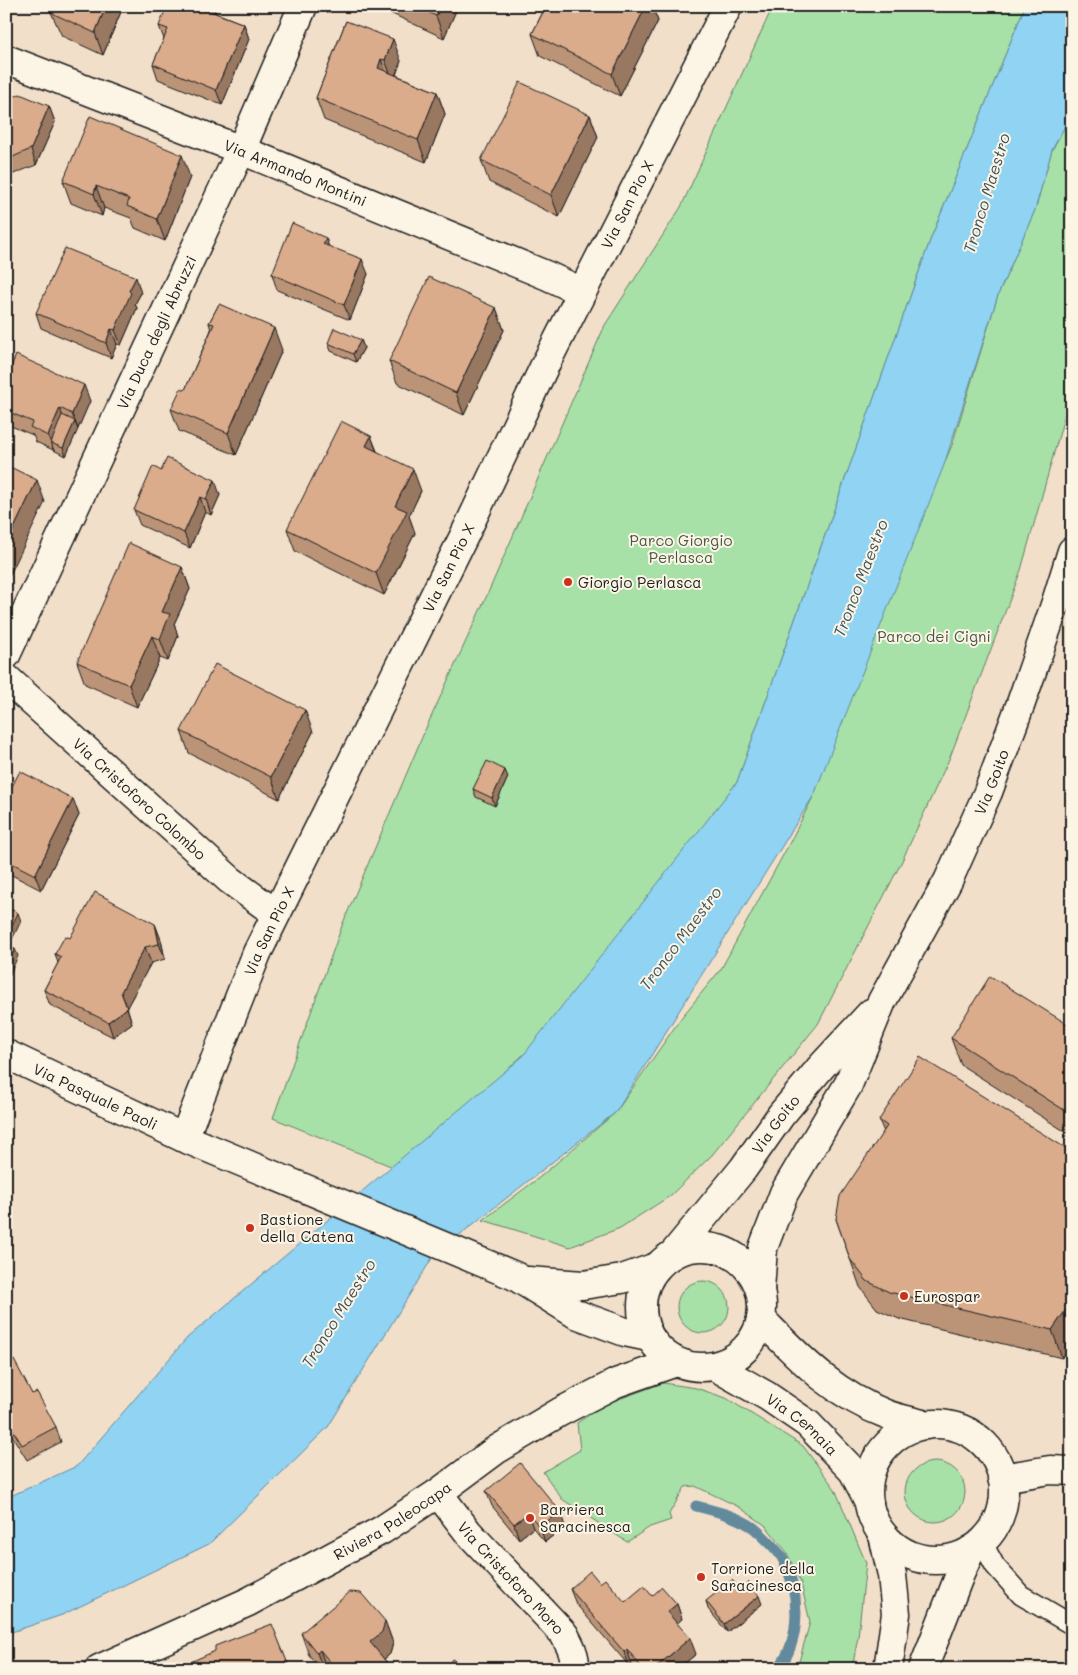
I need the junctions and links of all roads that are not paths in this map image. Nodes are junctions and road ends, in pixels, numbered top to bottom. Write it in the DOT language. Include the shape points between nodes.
graph roads {
  1 [pos="303,6"];
  2 [pos="728,6"];
  3 [pos="6,58"];
  4 [pos="241,150"];
  5 [pos="582,292"];
  6 [pos="1072,550"];
  7 [pos="6,655"];
  8 [pos="6,678"];
  9 [pos="277,912"];
  10 [pos="882,1001"];
  11 [pos="6,1054"];
  12 [pos="184,1138"];
  13 [pos="665,1260"];
  14 [pos="524,1280"];
  15 [pos="760,1290"];
  16 [pos="762,1320"];
  17 [pos="649,1337"];
  18 [pos="676,1362"];
  19 [pos="716,1367"];
  20 [pos="926,1425"];
  21 [pos="1072,1471"];
  22 [pos="1002,1478"];
  23 [pos="438,1493"];
  24 [pos="869,1502"];
  25 [pos="883,1535"];
  26 [pos="976,1546"];
  27 [pos="1072,1625"];
  28 [pos="99,1669"];
  29 [pos="575,1669"];
  30 [pos="888,1669"];
  31 [pos="923,1669"];
  1 -- 4 [label="street, Via Duca degli Abruzzi"];
  2 -- 5 [label="street, Via San Pio X"];
  3 -- 4 [label="street, Via Armando Montini"];
  4 -- 5 [label="street, Via Armando Montini"];
  4 -- 7 [label="street, Via Duca degli Abruzzi"];
  5 -- 9 [label="street, Via San Pio X"];
  6 -- 10 [label="street, Via Goito" via="1025,694 988,792 948,881"];
  8 -- 9 [label="street, Via Cristoforo Colombo" via="230,880"];
  9 -- 12 [label="street, Via San Pio X" via="257,952"];
  10 -- 13 [label="street, Via Goito" via="786,1108 743,1169"];
  10 -- 15 [label="street, Via Goito" via="848,1085 784,1193 763,1248"];
  11 -- 12 [label="street, Via Pasquale Paoli"];
  12 -- 14 [label="street"];
  13 -- 14 [label="street" via="622,1279 583,1285"];
  13 -- 15 [label="street" via="700,1246 726,1251 748,1267"];
  13 -- 17 [label="street" via="644,1289 642,1314"];
  14 -- 17 [label="street" via="576,1314"];
  15 -- 16 [label="street"];
  16 -- 19 [label="street" via="756,1336 745,1350"];
  16 -- 20 [label="street, Via Cernaia" via="814,1372 845,1394 885,1414"];
  17 -- 18 [label="street" via="661,1352"];
  18 -- 19 [label="street" via="702,1368"];
  18 -- 23 [label="street, Riviera Paleocapa" via="616,1383 560,1412 496,1450"];
  19 -- 24 [label="street, Via Cernaia" via="808,1424 853,1471"];
  20 -- 22 [label="street, Via Cernaia" via="960,1428 974,1437 997,1462"];
  20 -- 24 [label="street, Via Cernaia" via="901,1434 881,1452 870,1476"];
  21 -- 22 [label="street" via="1050,1470"];
  22 -- 26 [label="street, Via Cernaia" via="1002,1505 998,1519 992,1531"];
  23 -- 28 [label="street, Riviera Paleocapa" via="382,1530 248,1602"];
  23 -- 29 [label="street, Via Cristoforo Moro" via="468,1532 564,1634 572,1648"];
  24 -- 25 [label="street, Via Cernaia" via="871,1514"];
  25 -- 26 [label="street, Via Cernaia" via="902,1551 924,1560 949,1559"];
  25 -- 30 [label="street, Via Cernaia" via="896,1614"];
  26 -- 27 [label="lane" via="1021,1595"];
  26 -- 31 [label="street, Via Cernaia" via="960,1574"];
}
